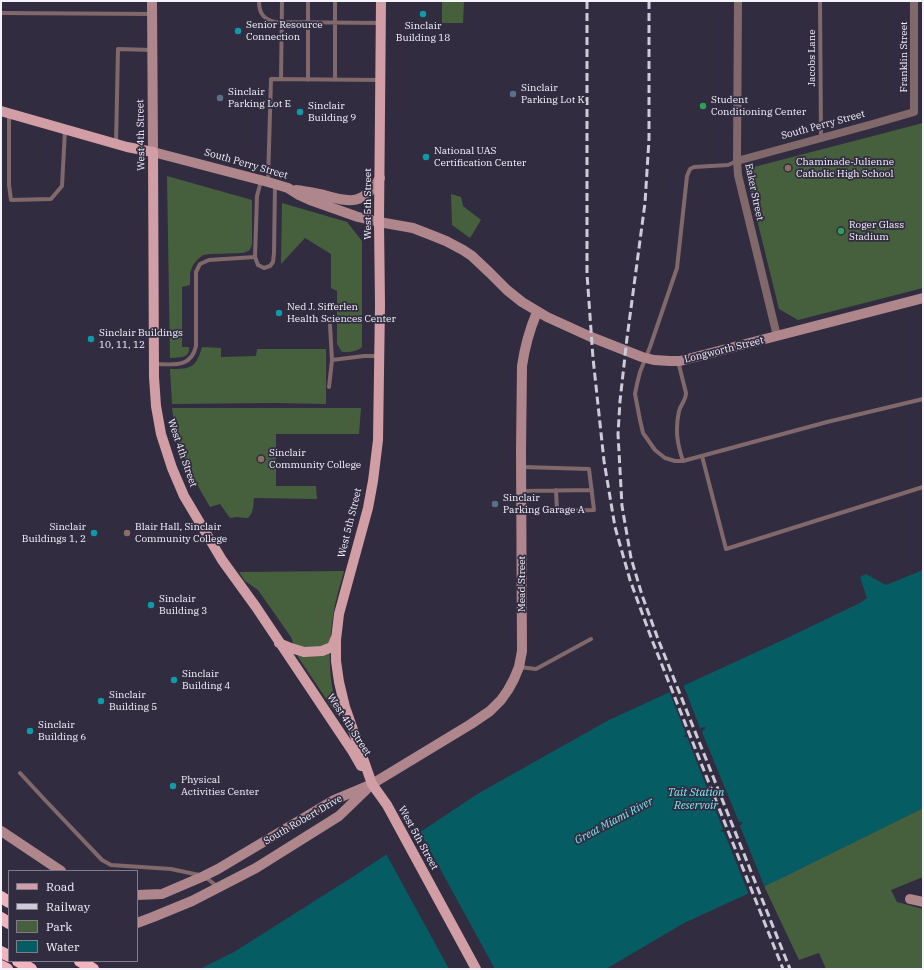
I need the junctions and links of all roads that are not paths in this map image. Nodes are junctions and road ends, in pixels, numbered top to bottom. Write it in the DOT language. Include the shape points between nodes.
graph roads {
  1 [pos="152,1"];
  2 [pos="259,1"];
  3 [pos="282,1"];
  4 [pos="308,1"];
  5 [pos="335,1"];
  6 [pos="381,1"];
  7 [pos="738,1"];
  8 [pos="820,1"];
  9 [pos="914,1"];
  10 [pos="1,13"];
  11 [pos="152,14"];
  12 [pos="282,22"];
  13 [pos="308,22"];
  14 [pos="335,23"];
  15 [pos="381,23"];
  16 [pos="152,50"];
  17 [pos="281,79"];
  18 [pos="308,80"];
  19 [pos="335,80"];
  20 [pos="380,80"];
  21 [pos="5,112"];
  22 [pos="914,112"];
  23 [pos="64,129"];
  24 [pos="821,138"];
  25 [pos="116,144"];
  26 [pos="153,152"];
  27 [pos="737,160"];
  28 [pos="380,178"];
  29 [pos="268,182"];
  30 [pos="288,188"];
  31 [pos="379,222"];
  32 [pos="255,257"];
  33 [pos="477,260"];
  34 [pos="923,298"];
  35 [pos="537,312"];
  36 [pos="330,325"];
  37 [pos="777,336"];
  38 [pos="379,356"];
  39 [pos="332,360"];
  40 [pos="678,361"];
  41 [pos="154,364"];
  42 [pos="329,387"];
  43 [pos="923,398"];
  44 [pos="702,456"];
  45 [pos="683,461"];
  46 [pos="521,467"];
  47 [pos="923,487"];
  48 [pos="556,490"];
  49 [pos="592,490"];
  50 [pos="521,491"];
  51 [pos="337,636"];
  52 [pos="592,639"];
  53 [pos="280,643"];
  54 [pos="519,667"];
  55 [pos="20,773"];
  56 [pos="372,784"];
  57 [pos="1,832"];
  58 [pos="59,870"];
  59 [pos="204,876"];
  60 [pos="218,888"];
  61 [pos="138,895"];
  62 [pos="910,899"];
  63 [pos="923,902"];
  64 [pos="138,923"];
  65 [pos="20,962"];
  66 [pos="82,962"];
  67 [pos="1,966"];
  68 [pos="7,969"];
  69 [pos="31,969"];
  70 [pos="93,969"];
  71 [pos="476,969"];
  1 -- 11 [label="street, West 4th Street"];
  2 -- 12 [label="lane" via="262,14 267,20"];
  3 -- 12 [label="lane"];
  4 -- 13 [label="lane"];
  5 -- 14 [label="lane"];
  6 -- 15 [label="main road, West 5th Street"];
  7 -- 27 [label="street, Eaker Street"];
  8 -- 24 [label="lane, Jacobs Lane"];
  9 -- 22 [label="street, Franklin Street"];
  10 -- 11 [label="lane"];
  11 -- 16 [label="street, West 4th Street"];
  12 -- 13 [label="lane"];
  12 -- 17 [label="lane"];
  13 -- 14 [label="lane"];
  13 -- 18 [label="lane"];
  14 -- 15 [label="lane"];
  14 -- 19 [label="lane"];
  15 -- 20 [label="main road, West 5th Street"];
  16 -- 25 [label="lane" via="118,50"];
  16 -- 26 [label="street, West 4th Street"];
  17 -- 18 [label="lane"];
  17 -- 29 [label="lane" via="270,79"];
  18 -- 19 [label="lane"];
  19 -- 20 [label="lane"];
  20 -- 28 [label="main road, West 5th Street"];
  21 -- 23 [label="main road, South Perry Street"];
  21 -- 23 [label="lane" via="11,200 51,199 62,186"];
  22 -- 24 [label="street, South Perry Street"];
  23 -- 25 [label="main road, South Perry Street"];
  24 -- 27 [label="street, South Perry Street"];
  25 -- 26 [label="main road, South Perry Street"];
  26 -- 29 [label="street, South Perry Street"];
  26 -- 41 [label="main road, West 4th Street"];
  27 -- 37 [label="street, Eaker Street" via="738,175"];
  27 -- 45 [label="lane" via="728,165 690,169 687,176 677,268 640,372 635,394 643,433 655,450 665,458"];
  28 -- 30 [label="street" via="368,194 347,201"];
  28 -- 31 [label="main road, West 5th Street"];
  29 -- 30 [label="street, South Perry Street"];
  29 -- 32 [label="lane" via="257,196"];
  29 -- 32 [label="lane" via="273,262 264,268 258,265"];
  30 -- 31 [label="street, South Perry Street" via="310,200"];
  31 -- 33 [label="street, South Perry Street" via="413,228 446,241"];
  31 -- 38 [label="main road, West 5th Street"];
  32 -- 41 [label="lane" via="209,260 200,264 196,272 194,355 181,364"];
  33 -- 35 [label="street, Longworth Street" via="507,290"];
  34 -- 37 [label="street, Longworth Street"];
  35 -- 40 [label="street, Longworth Street" via="591,337 642,356 654,360"];
  35 -- 46 [label="street, Mead Street" via="529,333 522,366"];
  36 -- 39 [label="lane"];
  37 -- 40 [label="street, Longworth Street"];
  38 -- 39 [label="lane"];
  38 -- 51 [label="main road, West 5th Street" via="378,432 373,481 364,525 339,614"];
  39 -- 42 [label="lane"];
  40 -- 45 [label="lane" via="686,393 676,436"];
  41 -- 53 [label="main road, West 4th Street" via="156,406 161,434 184,496 222,560"];
  43 -- 44 [label="lane"];
  44 -- 45 [label="lane"];
  44 -- 47 [label="lane" via="726,549"];
  46 -- 49 [label="lane" via="589,470"];
  46 -- 50 [label="street, Mead Street"];
  48 -- 49 [label="lane"];
  48 -- 49 [label="lane" via="557,511 594,510"];
  48 -- 50 [label="lane"];
  50 -- 54 [label="street, Mead Street" via="522,651"];
  51 -- 53 [label="main road" via="332,647 322,652 304,652"];
  51 -- 56 [label="main road, West 5th Street" via="336,661 343,700"];
  52 -- 54 [label="lane" via="536,669"];
  53 -- 56 [label="main road, West 4th Street"];
  54 -- 56 [label="street, Mead Street" via="508,690 490,711"];
  55 -- 59 [label="lane" via="102,860 111,865 171,869"];
  56 -- 59 [label="street, South Robert Drive" via="334,800"];
  56 -- 60 [label="street, South Robert Drive" via="339,816 256,868"];
  56 -- 71 [label="main road, West 5th Street" via="387,805"];
  57 -- 58 [label="street"];
  59 -- 60 [label="lane"];
  59 -- 61 [label="street, South Robert Drive" via="162,894"];
  60 -- 64 [label="street, South Robert Drive"];
  62 -- 63 [label="street"];
  65 -- 69 [label="highway"];
  66 -- 70 [label="highway"];
  67 -- 68 [label="highway"];
}
